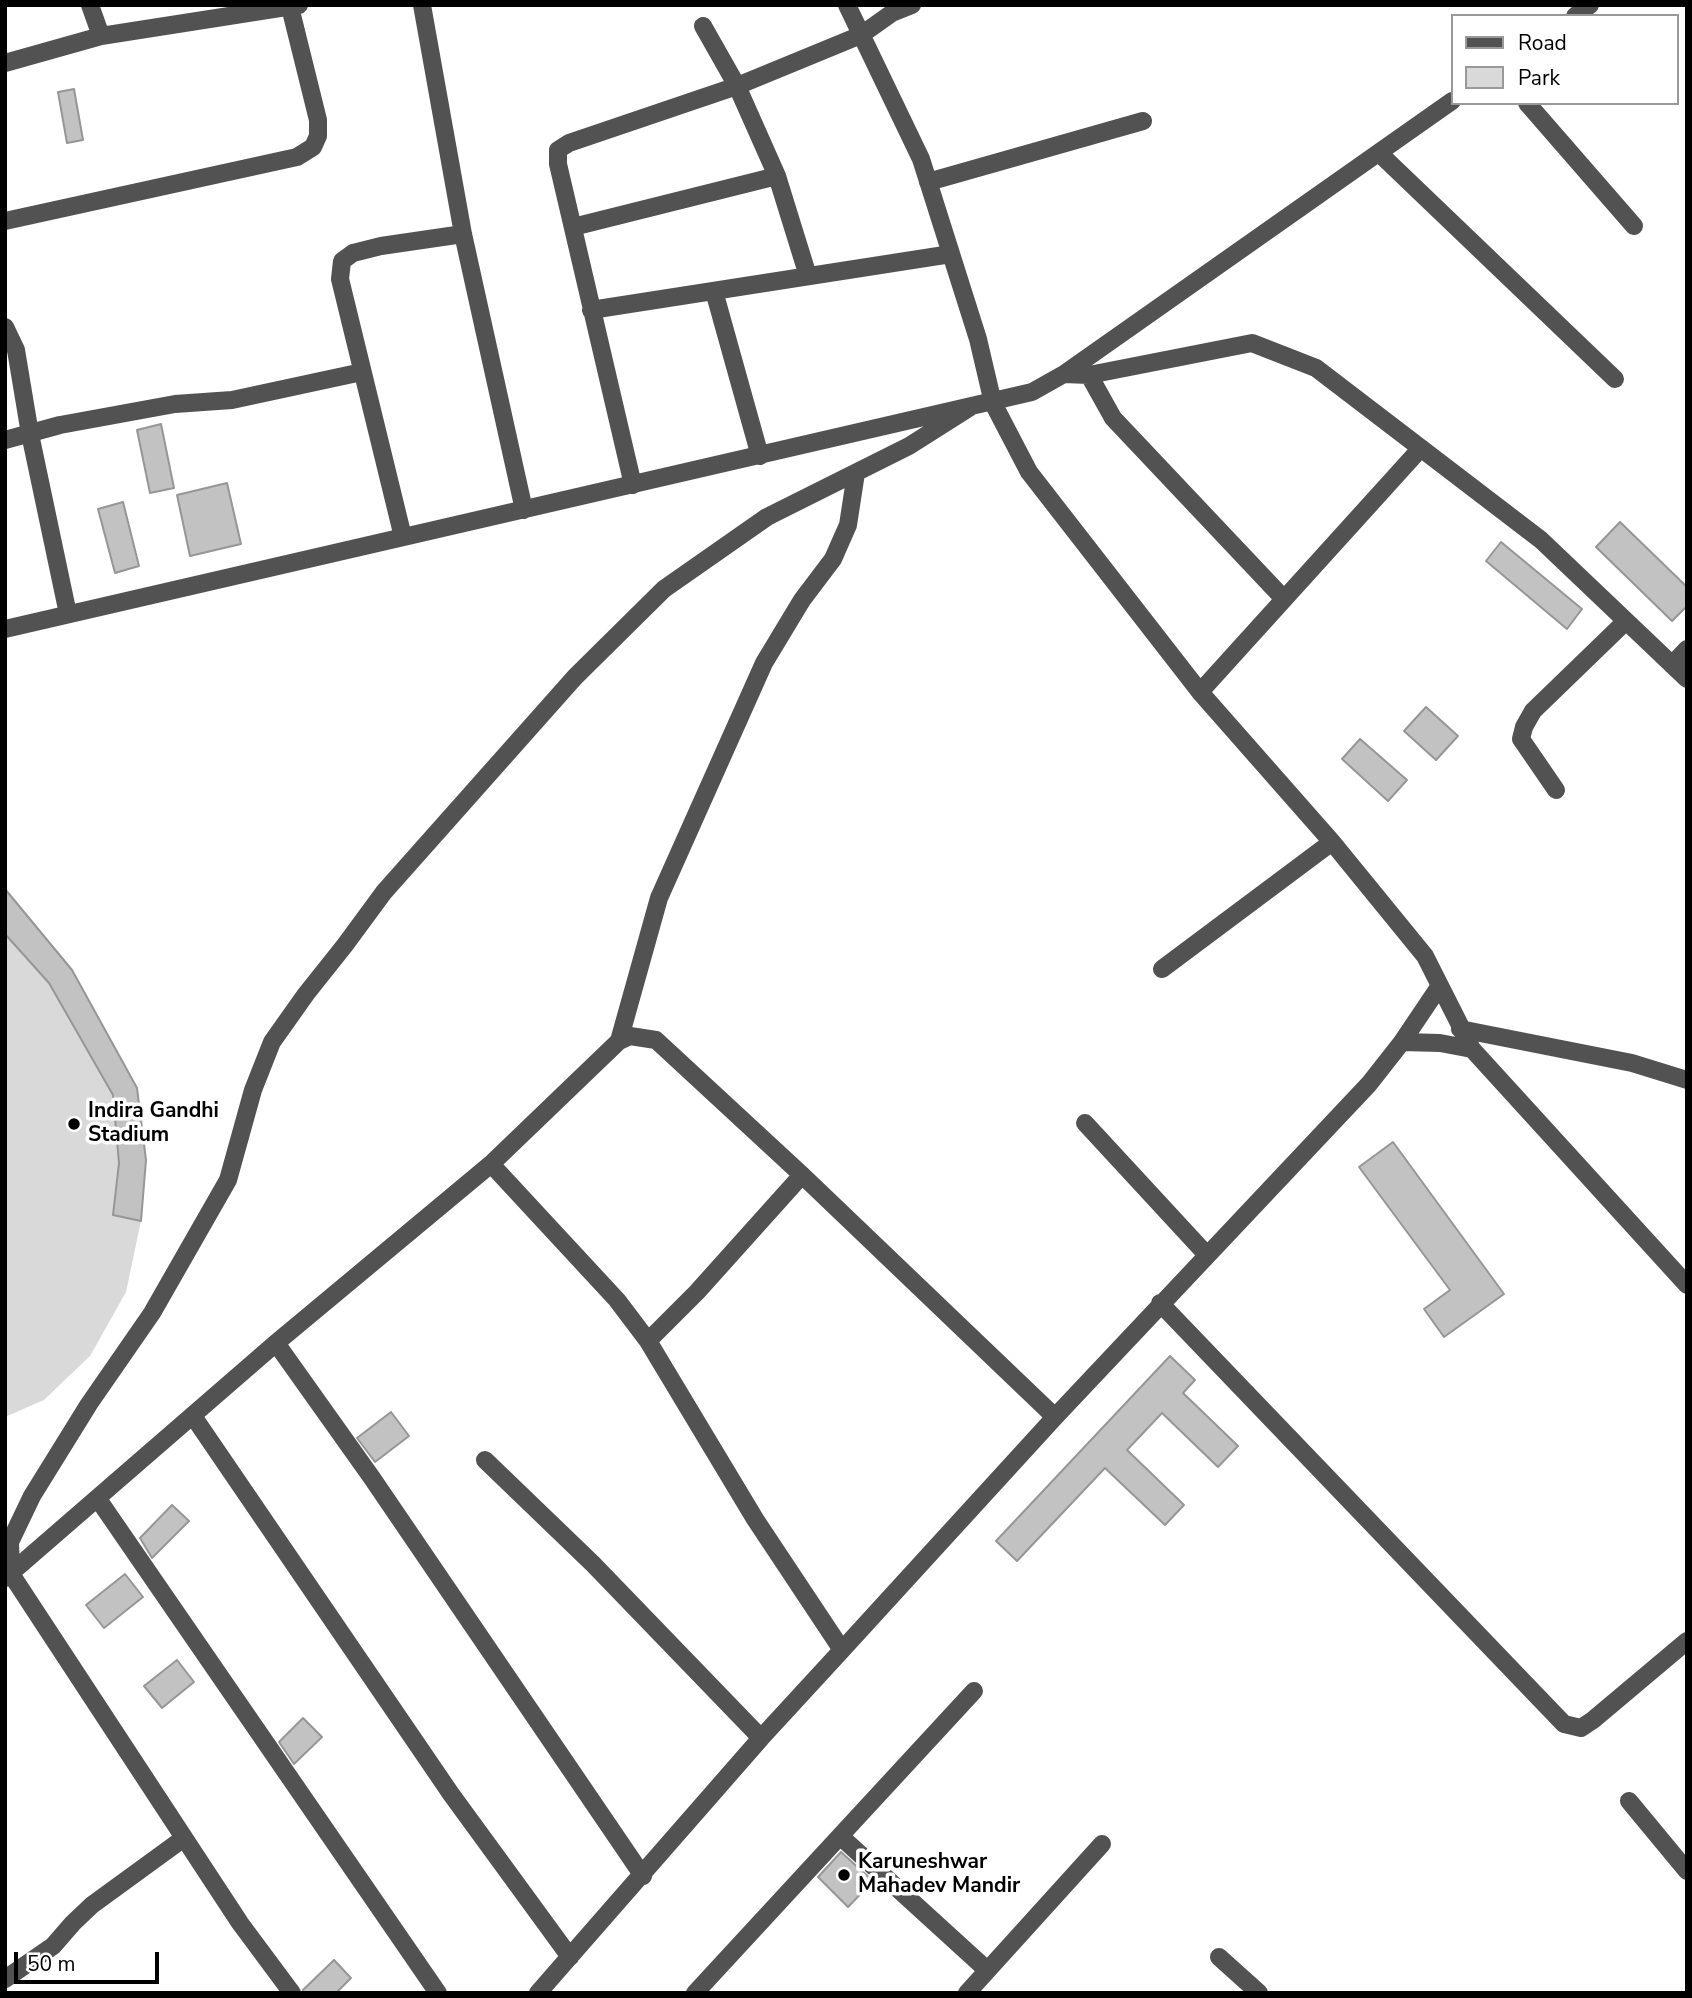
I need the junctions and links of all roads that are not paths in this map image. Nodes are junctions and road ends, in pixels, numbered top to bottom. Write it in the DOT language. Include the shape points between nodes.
graph roads {
  1 [pos="90,5"];
  2 [pos="422,5"];
  3 [pos="847,5"];
  4 [pos="912,5"];
  5 [pos="294,6"];
  6 [pos="703,26"];
  7 [pos="861,35"];
  8 [pos="101,36"];
  9 [pos="5,63"];
  10 [pos="737,86"];
  11 [pos="1450,102"];
  12 [pos="1529,105"];
  13 [pos="1143,121"];
  14 [pos="1379,153"];
  15 [pos="777,176"];
  16 [pos="928,183"];
  17 [pos="5,221"];
  18 [pos="1634,226"];
  19 [pos="573,227"];
  20 [pos="463,234"];
  21 [pos="951,254"];
  22 [pos="808,276"];
  23 [pos="714,291"];
  24 [pos="591,310"];
  25 [pos="5,327"];
  26 [pos="362,372"];
  27 [pos="1064,374"];
  28 [pos="1089,375"];
  29 [pos="1615,379"];
  30 [pos="993,403"];
  31 [pos="969,408"];
  32 [pos="30,434"];
  33 [pos="5,440"];
  34 [pos="1421,448"];
  35 [pos="760,456"];
  36 [pos="856,473"];
  37 [pos="633,485"];
  38 [pos="524,510"];
  39 [pos="403,537"];
  40 [pos="1284,599"];
  41 [pos="68,614"];
  42 [pos="1626,621"];
  43 [pos="5,629"];
  44 [pos="1687,649"];
  45 [pos="1672,665"];
  46 [pos="1687,679"];
  47 [pos="1200,691"];
  48 [pos="1556,790"];
  49 [pos="1332,842"];
  50 [pos="1162,969"];
  51 [pos="1439,987"];
  52 [pos="1460,1029"];
  53 [pos="619,1041"];
  54 [pos="1402,1042"];
  55 [pos="1472,1049"];
  56 [pos="1687,1080"];
  57 [pos="1085,1123"];
  58 [pos="491,1164"];
  59 [pos="802,1175"];
  60 [pos="1206,1254"];
  61 [pos="1687,1285"];
  62 [pos="1160,1303"];
  63 [pos="648,1341"];
  64 [pos="276,1343"];
  65 [pos="193,1416"];
  66 [pos="1055,1417"];
  67 [pos="485,1460"];
  68 [pos="98,1499"];
  69 [pos="8,1576"];
  70 [pos="1687,1641"];
  71 [pos="842,1650"];
  72 [pos="974,1691"];
  73 [pos="761,1738"];
  74 [pos="1629,1801"];
  75 [pos="840,1836"];
  76 [pos="184,1838"];
  77 [pos="1102,1844"];
  78 [pos="1687,1871"];
  79 [pos="643,1876"];
  80 [pos="570,1957"];
  81 [pos="1219,1957"];
  82 [pos="987,1970"];
  83 [pos="5,1979"];
  84 [pos="292,1993"];
  85 [pos="438,1993"];
  86 [pos="538,1993"];
  87 [pos="695,1993"];
  88 [pos="967,1993"];
  89 [pos="1258,1993"];
  1 -- 8 [label="street"];
  2 -- 20 [label="street"];
  3 -- 7 [label="street"];
  4 -- 7 [label="street"];
  5 -- 8 [label="street"];
  5 -- 17 [label="street" via="318,120 313,147 298,157"];
  6 -- 10 [label="street"];
  7 -- 10 [label="street"];
  7 -- 16 [label="street" via="921,159"];
  8 -- 9 [label="street"];
  10 -- 15 [label="street"];
  10 -- 19 [label="street" via="558,150"];
  11 -- 14 [label="street"];
  12 -- 18 [label="street"];
  13 -- 16 [label="street"];
  14 -- 27 [label="street"];
  14 -- 29 [label="street"];
  15 -- 19 [label="street"];
  15 -- 22 [label="street"];
  16 -- 21 [label="street"];
  19 -- 24 [label="street"];
  20 -- 26 [label="street" via="381,246 342,261 340,279"];
  20 -- 38 [label="street"];
  21 -- 22 [label="street"];
  21 -- 30 [label="street"];
  22 -- 23 [label="street"];
  23 -- 24 [label="street"];
  23 -- 35 [label="street"];
  24 -- 37 [label="street"];
  25 -- 32 [label="street" via="16,350"];
  26 -- 32 [label="street" via="232,400 175,404"];
  26 -- 39 [label="street"];
  27 -- 28 [label="street"];
  27 -- 30 [label="street" via="1032,392"];
  28 -- 34 [label="street" via="1252,343 1316,368"];
  28 -- 40 [label="street" via="1113,418"];
  30 -- 31 [label="street"];
  30 -- 47 [label="street" via="1029,472"];
  31 -- 35 [label="street"];
  31 -- 36 [label="street"];
  32 -- 33 [label="street"];
  32 -- 41 [label="street"];
  34 -- 40 [label="street"];
  34 -- 42 [label="street" via="1541,540"];
  35 -- 37 [label="street"];
  36 -- 53 [label="street" via="848,525 833,559 764,663 659,898"];
  36 -- 69 [label="street" via="766,517 664,589 575,677 402,872 306,994 272,1042 253,1090 228,1180 152,1313 32,1496 10,1542"];
  37 -- 38 [label="street"];
  38 -- 39 [label="street"];
  39 -- 41 [label="street"];
  40 -- 47 [label="street"];
  41 -- 43 [label="street"];
  42 -- 45 [label="street"];
  42 -- 48 [label="street" via="1533,711 1524,727 1521,739"];
  44 -- 45 [label="street"];
  45 -- 46 [label="street"];
  47 -- 49 [label="street"];
  49 -- 50 [label="street"];
  49 -- 51 [label="street" via="1425,956"];
  51 -- 52 [label="street"];
  51 -- 54 [label="street"];
  52 -- 55 [label="street"];
  52 -- 56 [label="street" via="1632,1063"];
  53 -- 58 [label="street"];
  53 -- 59 [label="street" via="631,1036 656,1040"];
  54 -- 55 [label="street"];
  54 -- 60 [label="street" via="1369,1084"];
  55 -- 61 [label="street"];
  57 -- 60 [label="street"];
  58 -- 63 [label="street" via="617,1300"];
  58 -- 64 [label="street"];
  59 -- 63 [label="street"];
  59 -- 66 [label="street"];
  60 -- 62 [label="street"];
  62 -- 66 [label="street"];
  62 -- 70 [label="street" via="1564,1724 1581,1728 1594,1720"];
  63 -- 71 [label="street" via="755,1519"];
  64 -- 65 [label="street"];
  64 -- 79 [label="street"];
  65 -- 68 [label="street"];
  65 -- 80 [label="street" via="451,1794"];
  66 -- 71 [label="street"];
  67 -- 73 [label="street"];
  68 -- 69 [label="street"];
  68 -- 85 [label="street"];
  69 -- 76 [label="street"];
  71 -- 73 [label="street"];
  72 -- 75 [label="street"];
  73 -- 79 [label="street"];
  74 -- 78 [label="street"];
  75 -- 82 [label="street"];
  75 -- 87 [label="street"];
  76 -- 83 [label="street" via="92,1905 53,1946"];
  76 -- 84 [label="street"];
  77 -- 82 [label="street"];
  79 -- 80 [label="street"];
  80 -- 86 [label="street"];
  81 -- 89 [label="street"];
  82 -- 88 [label="street"];
}
